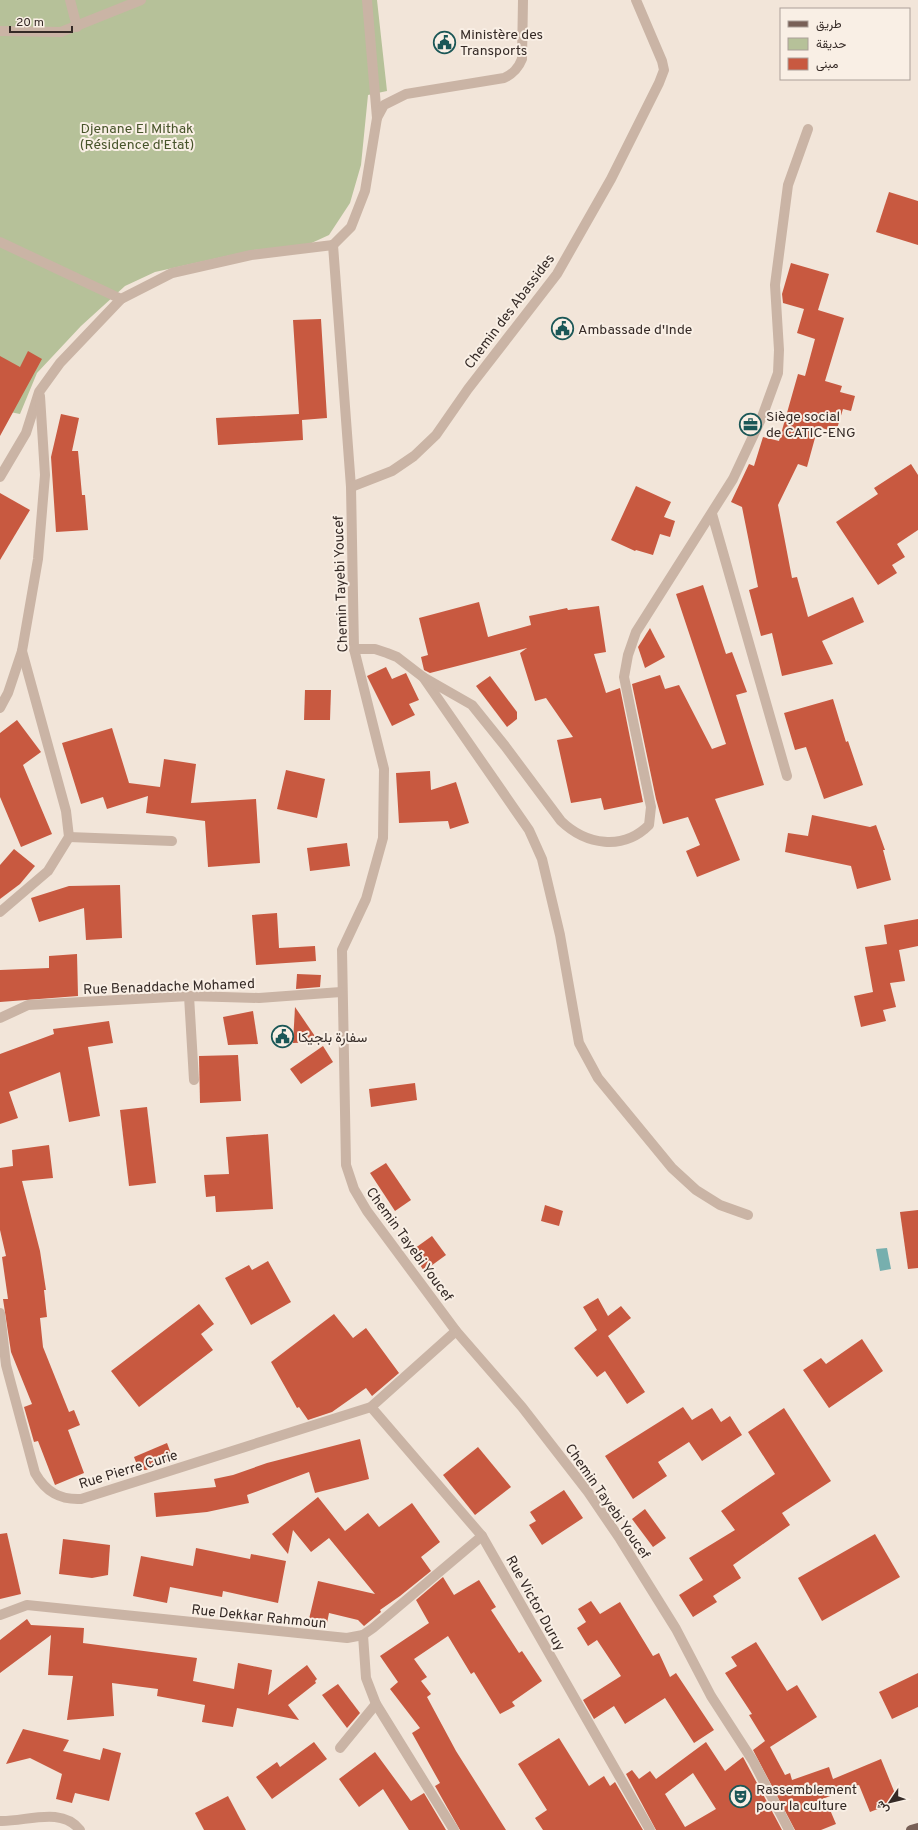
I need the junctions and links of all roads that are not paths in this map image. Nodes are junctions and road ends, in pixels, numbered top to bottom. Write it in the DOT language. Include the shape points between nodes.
graph roads {
  1 [pos="70,0"];
  2 [pos="141,0"];
  3 [pos="367,0"];
  4 [pos="523,0"];
  5 [pos="636,0"];
  6 [pos="77,27"];
  7 [pos="0,31"];
  8 [pos="377,118"];
  9 [pos="808,130"];
  10 [pos="0,242"];
  11 [pos="333,245"];
  12 [pos="121,299"];
  13 [pos="40,392"];
  14 [pos="0,476"];
  15 [pos="351,487"];
  16 [pos="712,514"];
  17 [pos="354,649"];
  18 [pos="22,650"];
  19 [pos="423,677"];
  20 [pos="0,708"];
  21 [pos="787,776"];
  22 [pos="69,837"];
  23 [pos="172,841"];
  24 [pos="0,912"];
  25 [pos="341,992"];
  26 [pos="189,996"];
  27 [pos="0,1018"];
  28 [pos="194,1080"];
  29 [pos="748,1215"];
  30 [pos="0,1313"];
  31 [pos="456,1331"];
  32 [pos="371,1407"];
  33 [pos="482,1536"];
  34 [pos="0,1615"];
  35 [pos="363,1635"];
  36 [pos="376,1704"];
  37 [pos="340,1748"];
  38 [pos="0,1820"];
  39 [pos="918,1828"];
  40 [pos="80,1830"];
  41 [pos="454,1830"];
  42 [pos="650,1830"];
  43 [pos="789,1830"];
  44 [pos="911,1830"];
  1 -- 6 [label="street"];
  2 -- 6 [label="street"];
  3 -- 8 [label="street"];
  4 -- 8 [label="street" via="522,60 510,75 406,94 384,105"];
  5 -- 15 [label="street, Chemin des Abassides" via="656,44 664,70 611,179 557,274 468,389 436,435 414,456 392,471"];
  6 -- 7 [label="street" via="61,32"];
  8 -- 11 [label="street" via="365,191 351,228"];
  9 -- 16 [label="street" via="788,185 776,278 778,373 756,431 733,479"];
  10 -- 12 [label="street"];
  11 -- 12 [label="street" via="251,255 172,273"];
  11 -- 15 [label="street, Chemin Tayebi Youcef"];
  12 -- 13 [label="street" via="60,363"];
  13 -- 14 [label="street" via="26,433"];
  13 -- 18 [label="street" via="45,475 38,559"];
  15 -- 17 [label="street, Chemin Tayebi Youcef"];
  16 -- 19 [label="street" via="636,632 628,655 624,677 651,812 649,825 633,838 597,841 571,831 561,822 472,705"];
  16 -- 21 [label="street"];
  17 -- 19 [label="street" via="375,648 387,652"];
  17 -- 25 [label="street, Chemin Tayebi Youcef" via="384,769 383,838 366,899 342,950"];
  18 -- 20 [label="street" via="8,693"];
  18 -- 22 [label="street" via="66,811"];
  19 -- 29 [label="street" via="529,830 542,859 560,936 579,1043 598,1078 672,1168 696,1190 714,1201"];
  22 -- 23 [label="street"];
  22 -- 24 [label="street" via="48,871"];
  25 -- 26 [label="street, Rue Benaddache Mohamed" via="260,998"];
  25 -- 31 [label="street, Chemin Tayebi Youcef" via="346,1165 354,1189 367,1211"];
  26 -- 27 [label="street, Rue Benaddache Mohamed" via="28,1005"];
  26 -- 28 [label="street"];
  30 -- 32 [label="street, Rue Pierre Curie" via="6,1365 35,1473 46,1488 62,1498 81,1499"];
  31 -- 32 [label="street"];
  31 -- 43 [label="street, Chemin Tayebi Youcef" via="522,1407 588,1492 620,1539 676,1629 711,1696 753,1761"];
  32 -- 33 [label="street, Rue Victor Duruy"];
  33 -- 35 [label="street, Rue Dekkar Rahmoun"];
  33 -- 42 [label="street, Rue Victor Duruy"];
  34 -- 35 [label="street, Rue Dekkar Rahmoun" via="27,1605 347,1638"];
  35 -- 36 [label="street" via="366,1678"];
  36 -- 37 [label="street"];
  36 -- 41 [label="street"];
  38 -- 40 [label="street" via="14,1821 54,1816 72,1822"];
  39 -- 44 [label="main road"];
}
